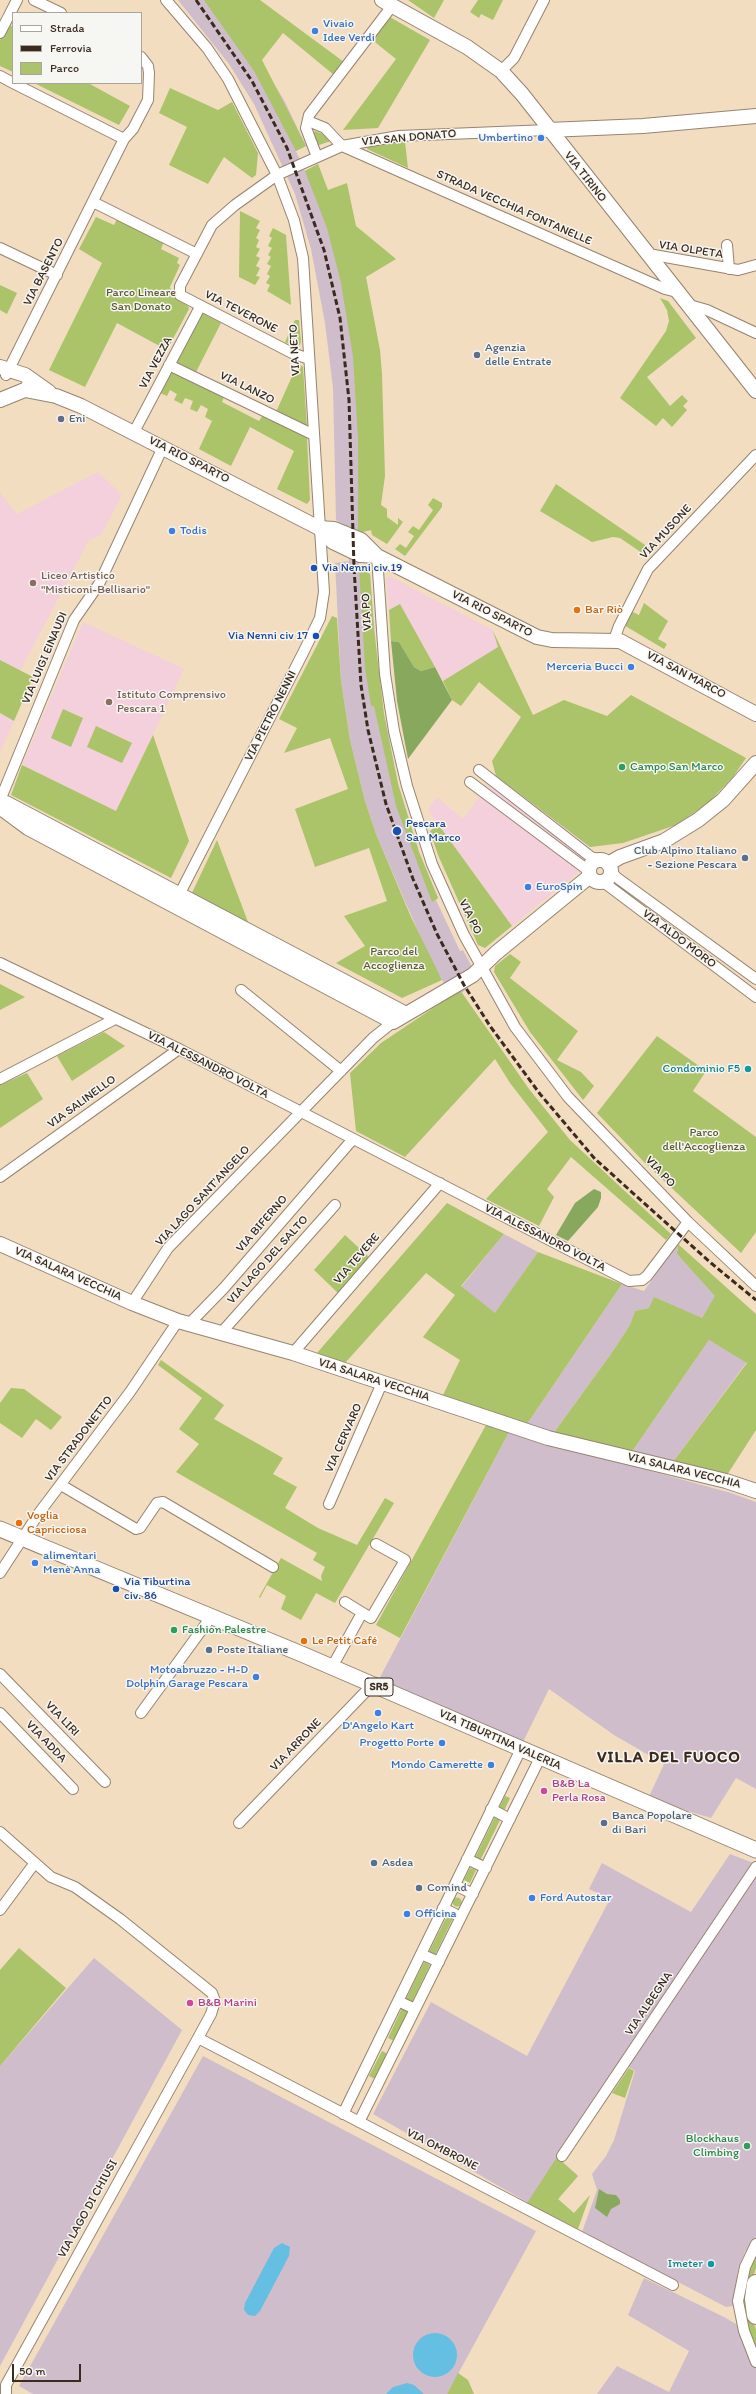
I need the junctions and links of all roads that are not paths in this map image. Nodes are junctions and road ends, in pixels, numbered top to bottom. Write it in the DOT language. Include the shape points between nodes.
graph roads {
  1 [pos="17,0"];
  2 [pos="34,0"];
  3 [pos="166,0"];
  4 [pos="544,0"];
  5 [pos="392,3"];
  6 [pos="59,12"];
  7 [pos="1,29"];
  8 [pos="142,58"];
  9 [pos="501,72"];
  10 [pos="0,76"];
  11 [pos="12,82"];
  12 [pos="15,84"];
  13 [pos="756,116"];
  14 [pos="308,121"];
  15 [pos="548,130"];
  16 [pos="124,139"];
  17 [pos="342,146"];
  18 [pos="317,157"];
  19 [pos="277,175"];
  20 [pos="93,202"];
  21 [pos="727,245"];
  22 [pos="0,248"];
  23 [pos="197,254"];
  24 [pos="650,258"];
  25 [pos="756,265"];
  26 [pos="729,269"];
  27 [pos="57,275"];
  28 [pos="677,292"];
  29 [pos="686,304"];
  30 [pos="200,306"];
  31 [pos="756,333"];
  32 [pos="309,359"];
  33 [pos="169,365"];
  34 [pos="12,381"];
  35 [pos="756,391"];
  36 [pos="134,432"];
  37 [pos="314,435"];
  38 [pos="163,447"];
  39 [pos="756,456"];
  40 [pos="320,528"];
  41 [pos="377,556"];
  42 [pos="614,640"];
  43 [pos="756,714"];
  44 [pos="756,763"];
  45 [pos="479,770"];
  46 [pos="470,782"];
  47 [pos="1,803"];
  48 [pos="606,864"];
  49 [pos="594,876"];
  50 [pos="176,901"];
  51 [pos="0,963"];
  52 [pos="481,966"];
  53 [pos="756,979"];
  54 [pos="241,990"];
  55 [pos="756,997"];
  56 [pos="406,1014"];
  57 [pos="116,1019"];
  58 [pos="393,1022"];
  59 [pos="179,1049"];
  60 [pos="341,1071"];
  61 [pos="0,1079"];
  62 [pos="300,1112"];
  63 [pos="353,1139"];
  64 [pos="0,1177"];
  65 [pos="440,1183"];
  66 [pos="335,1205"];
  67 [pos="688,1222"];
  68 [pos="0,1244"];
  69 [pos="756,1286"];
  70 [pos="132,1303"];
  71 [pos="183,1323"];
  72 [pos="221,1333"];
  73 [pos="293,1353"];
  74 [pos="382,1383"];
  75 [pos="61,1485"];
  76 [pos="756,1490"];
  77 [pos="329,1504"];
  78 [pos="0,1529"];
  79 [pos="23,1539"];
  80 [pos="376,1544"];
  81 [pos="273,1567"];
  82 [pos="0,1574"];
  83 [pos="345,1602"];
  84 [pos="362,1613"];
  85 [pos="211,1617"];
  86 [pos="332,1667"];
  87 [pos="0,1674"];
  88 [pos="372,1684"];
  89 [pos="0,1713"];
  90 [pos="141,1713"];
  91 [pos="520,1749"];
  92 [pos="540,1758"];
  93 [pos="105,1782"];
  94 [pos="73,1789"];
  95 [pos="491,1809"];
  96 [pos="510,1819"];
  97 [pos="239,1823"];
  98 [pos="0,1832"];
  99 [pos="756,1850"];
  100 [pos="467,1859"];
  101 [pos="34,1864"];
  102 [pos="756,1866"];
  103 [pos="486,1868"];
  104 [pos="455,1885"];
  105 [pos="473,1894"];
  106 [pos="443,1908"];
  107 [pos="0,1910"];
  108 [pos="461,1917"];
  109 [pos="421,1954"];
  110 [pos="439,1962"];
  111 [pos="398,2001"];
  112 [pos="415,2009"];
  113 [pos="198,2038"];
  114 [pos="379,2040"];
  115 [pos="396,2048"];
  116 [pos="343,2114"];
  117 [pos="359,2122"];
  118 [pos="562,2156"];
  119 [pos="756,2244"];
  120 [pos="756,2284"];
  121 [pos="673,2285"];
  122 [pos="756,2315"];
  123 [pos="756,2362"];
  124 [pos="6,2394"];
  1 -- 7 [label="street"];
  2 -- 6 [label="street"];
  3 -- 19 [label="street" via="194,31 228,79"];
  4 -- 9 [label="street" via="514,58"];
  5 -- 9 [label="street, VIA TIRINO" via="467,47"];
  5 -- 14 [label="street" via="309,116"];
  8 -- 16 [label="street, VIA BASENTO" via="148,66 148,100"];
  9 -- 15 [label="street, VIA TIRINO"];
  10 -- 11 [label="street"];
  12 -- 16 [label="street"];
  13 -- 15 [label="street, VIA SAN DONATO" via="643,126"];
  14 -- 17 [label="street" via="325,128"];
  14 -- 18 [label="street" via="306,128"];
  15 -- 17 [label="street, VIA SAN DONATO" via="399,136"];
  15 -- 24 [label="street, VIA TIRINO"];
  16 -- 20 [label="street, VIA BASENTO"];
  17 -- 18 [label="street, VIA SAN DONATO"];
  17 -- 28 [label="street, STRADA VECCHIA FONTANELLE" via="664,289"];
  18 -- 19 [label="street, VIA SAN DONATO"];
  19 -- 23 [label="street" via="212,225"];
  19 -- 32 [label="street, VIA NETO" via="294,220 303,258"];
  20 -- 23 [label="street"];
  20 -- 27 [label="street, VIA BASENTO"];
  21 -- 26 [label="street, VIA OLPETA"];
  22 -- 27 [label="street"];
  23 -- 30 [label="street, VIA TEVERONE" via="179,288 183,298"];
  24 -- 26 [label="street, VIA OLPETA" via="654,255"];
  24 -- 28 [label="street, VIA TIRINO"];
  25 -- 26 [label="street, VIA OLPETA" via="738,270"];
  27 -- 34 [label="street, VIA BASENTO" via="17,353"];
  28 -- 29 [label="street, VIA TIRINO"];
  29 -- 31 [label="street" via="707,310"];
  29 -- 35 [label="street, VIA TIRINO"];
  30 -- 32 [label="street, VIA TEVERONE"];
  30 -- 33 [label="street, VIA VEZZA"];
  32 -- 37 [label="street, VIA NETO"];
  33 -- 36 [label="street, VIA VEZZA"];
  33 -- 37 [label="street, VIA LANZO"];
  34 -- 36 [label="street, VIA RIO SPARTO" via="56,396"];
  36 -- 38 [label="street, VIA RIO SPARTO"];
  37 -- 40 [label="street, VIA NETO"];
  38 -- 40 [label="street, VIA RIO SPARTO"];
  38 -- 47 [label="street, VIA LUIGI EINAUDI" via="99,584 74,620"];
  39 -- 42 [label="street, VIA MUSONE" via="648,569"];
  40 -- 41 [label="street, VIA RIO SPARTO" via="334,529 361,540"];
  40 -- 50 [label="street, VIA PIETRO NENNI" via="324,592 320,618"];
  41 -- 42 [label="street, VIA RIO SPARTO" via="537,637 552,640"];
  41 -- 52 [label="street, VIA PO" via="385,674 406,786 432,864 456,919"];
  42 -- 43 [label="street, VIA SAN MARCO" via="627,644"];
  44 -- 48 [label="street" via="723,800 698,820 664,841"];
  45 -- 48 [label="street, VIA ALDO MORO" via="591,857"];
  46 -- 49 [label="street, VIA ALDO MORO"];
  47 -- 50 [label="street"];
  48 -- 49 [label="street" via="607,878"];
  48 -- 49 [label="street" via="590,865"];
  48 -- 53 [label="street, VIA ALDO MORO" via="616,877"];
  49 -- 52 [label="street"];
  49 -- 55 [label="street, VIA ALDO MORO"];
  50 -- 56 [label="street"];
  50 -- 58 [label="street"];
  51 -- 57 [label="street, VIA ALESSANDRO VOLTA"];
  52 -- 56 [label="street" via="471,976"];
  52 -- 67 [label="street, VIA PO" via="515,1027 568,1097"];
  54 -- 60 [label="street"];
  56 -- 58 [label="street"];
  57 -- 59 [label="street, VIA ALESSANDRO VOLTA"];
  57 -- 61 [label="street"];
  58 -- 60 [label="street" via="373,1038"];
  59 -- 62 [label="street, VIA ALESSANDRO VOLTA"];
  59 -- 64 [label="street, VIA SALINELLO"];
  60 -- 62 [label="street"];
  62 -- 63 [label="street, VIA ALESSANDRO VOLTA"];
  62 -- 70 [label="street, VIA LAGO SANT'ANGELO" via="168,1248"];
  63 -- 65 [label="street, VIA ALESSANDRO VOLTA"];
  63 -- 71 [label="street, VIA BIFERNO" via="224,1288"];
  65 -- 67 [label="street, VIA ALESSANDRO VOLTA" via="628,1281 642,1280 647,1276"];
  65 -- 73 [label="street, VIA TEVERE"];
  66 -- 72 [label="street, VIA LAGO DEL SALTO"];
  67 -- 69 [label="street"];
  68 -- 70 [label="street, VIA SALARA VECCHIA"];
  70 -- 71 [label="street, VIA SALARA VECCHIA"];
  71 -- 72 [label="street, VIA SALARA VECCHIA"];
  71 -- 75 [label="street, VIA STRADONETTO"];
  72 -- 73 [label="street, VIA SALARA VECCHIA"];
  73 -- 74 [label="street, VIA SALARA VECCHIA"];
  74 -- 76 [label="street, VIA SALARA VECCHIA" via="548,1438"];
  74 -- 77 [label="street, VIA CERVARO"];
  75 -- 79 [label="street, VIA STRADONETTO"];
  75 -- 81 [label="street" via="136,1529 140,1528 157,1503 163,1502"];
  78 -- 79 [label="main road, VIA TIBURTINA VALERIA / SR5"];
  79 -- 82 [label="street, VIA STRADONETTO"];
  79 -- 85 [label="main road, VIA TIBURTINA VALERIA / SR5"];
  80 -- 84 [label="street" via="405,1560 371,1618"];
  83 -- 84 [label="street"];
  84 -- 86 [label="street"];
  85 -- 86 [label="main road, VIA TIBURTINA VALERIA / SR5"];
  85 -- 90 [label="street"];
  86 -- 88 [label="main road, VIA TIBURTINA VALERIA / SR5"];
  87 -- 93 [label="street, VIA LIRI"];
  88 -- 91 [label="main road, VIA TIBURTINA VALERIA / SR5"];
  88 -- 97 [label="street, VIA ARRONE"];
  89 -- 94 [label="street, VIA ADDA"];
  91 -- 92 [label="main road, VIA TIBURTINA VALERIA / SR5"];
  91 -- 95 [label="street"];
  92 -- 96 [label="street"];
  92 -- 99 [label="main road, VIA TIBURTINA VALERIA / SR5"];
  95 -- 96 [label="street"];
  95 -- 100 [label="street"];
  96 -- 103 [label="street"];
  98 -- 101 [label="street, VIA LAGO DI CHIUSI"];
  100 -- 103 [label="street"];
  100 -- 104 [label="street"];
  101 -- 107 [label="street"];
  101 -- 113 [label="street, VIA LAGO DI CHIUSI" via="51,1877 75,1887 120,1919 212,1993 215,2001 211,2014"];
  102 -- 118 [label="street, VIA ALBEGNA"];
  103 -- 105 [label="street"];
  104 -- 105 [label="street"];
  104 -- 106 [label="street"];
  105 -- 108 [label="street"];
  106 -- 108 [label="street"];
  106 -- 109 [label="street"];
  108 -- 110 [label="street"];
  109 -- 110 [label="street"];
  109 -- 111 [label="street"];
  110 -- 112 [label="street"];
  111 -- 112 [label="street"];
  111 -- 114 [label="street"];
  112 -- 115 [label="street"];
  113 -- 116 [label="street, VIA OMBRONE"];
  113 -- 124 [label="street, VIA LAGO DI CHIUSI" via="6,2385"];
  114 -- 115 [label="street"];
  114 -- 116 [label="street"];
  115 -- 117 [label="street"];
  116 -- 117 [label="street, VIA OMBRONE"];
  117 -- 121 [label="street, VIA OMBRONE"];
  119 -- 123 [label="street" via="743,2273 738,2301 744,2332"];
  120 -- 122 [label="highway"];
}
